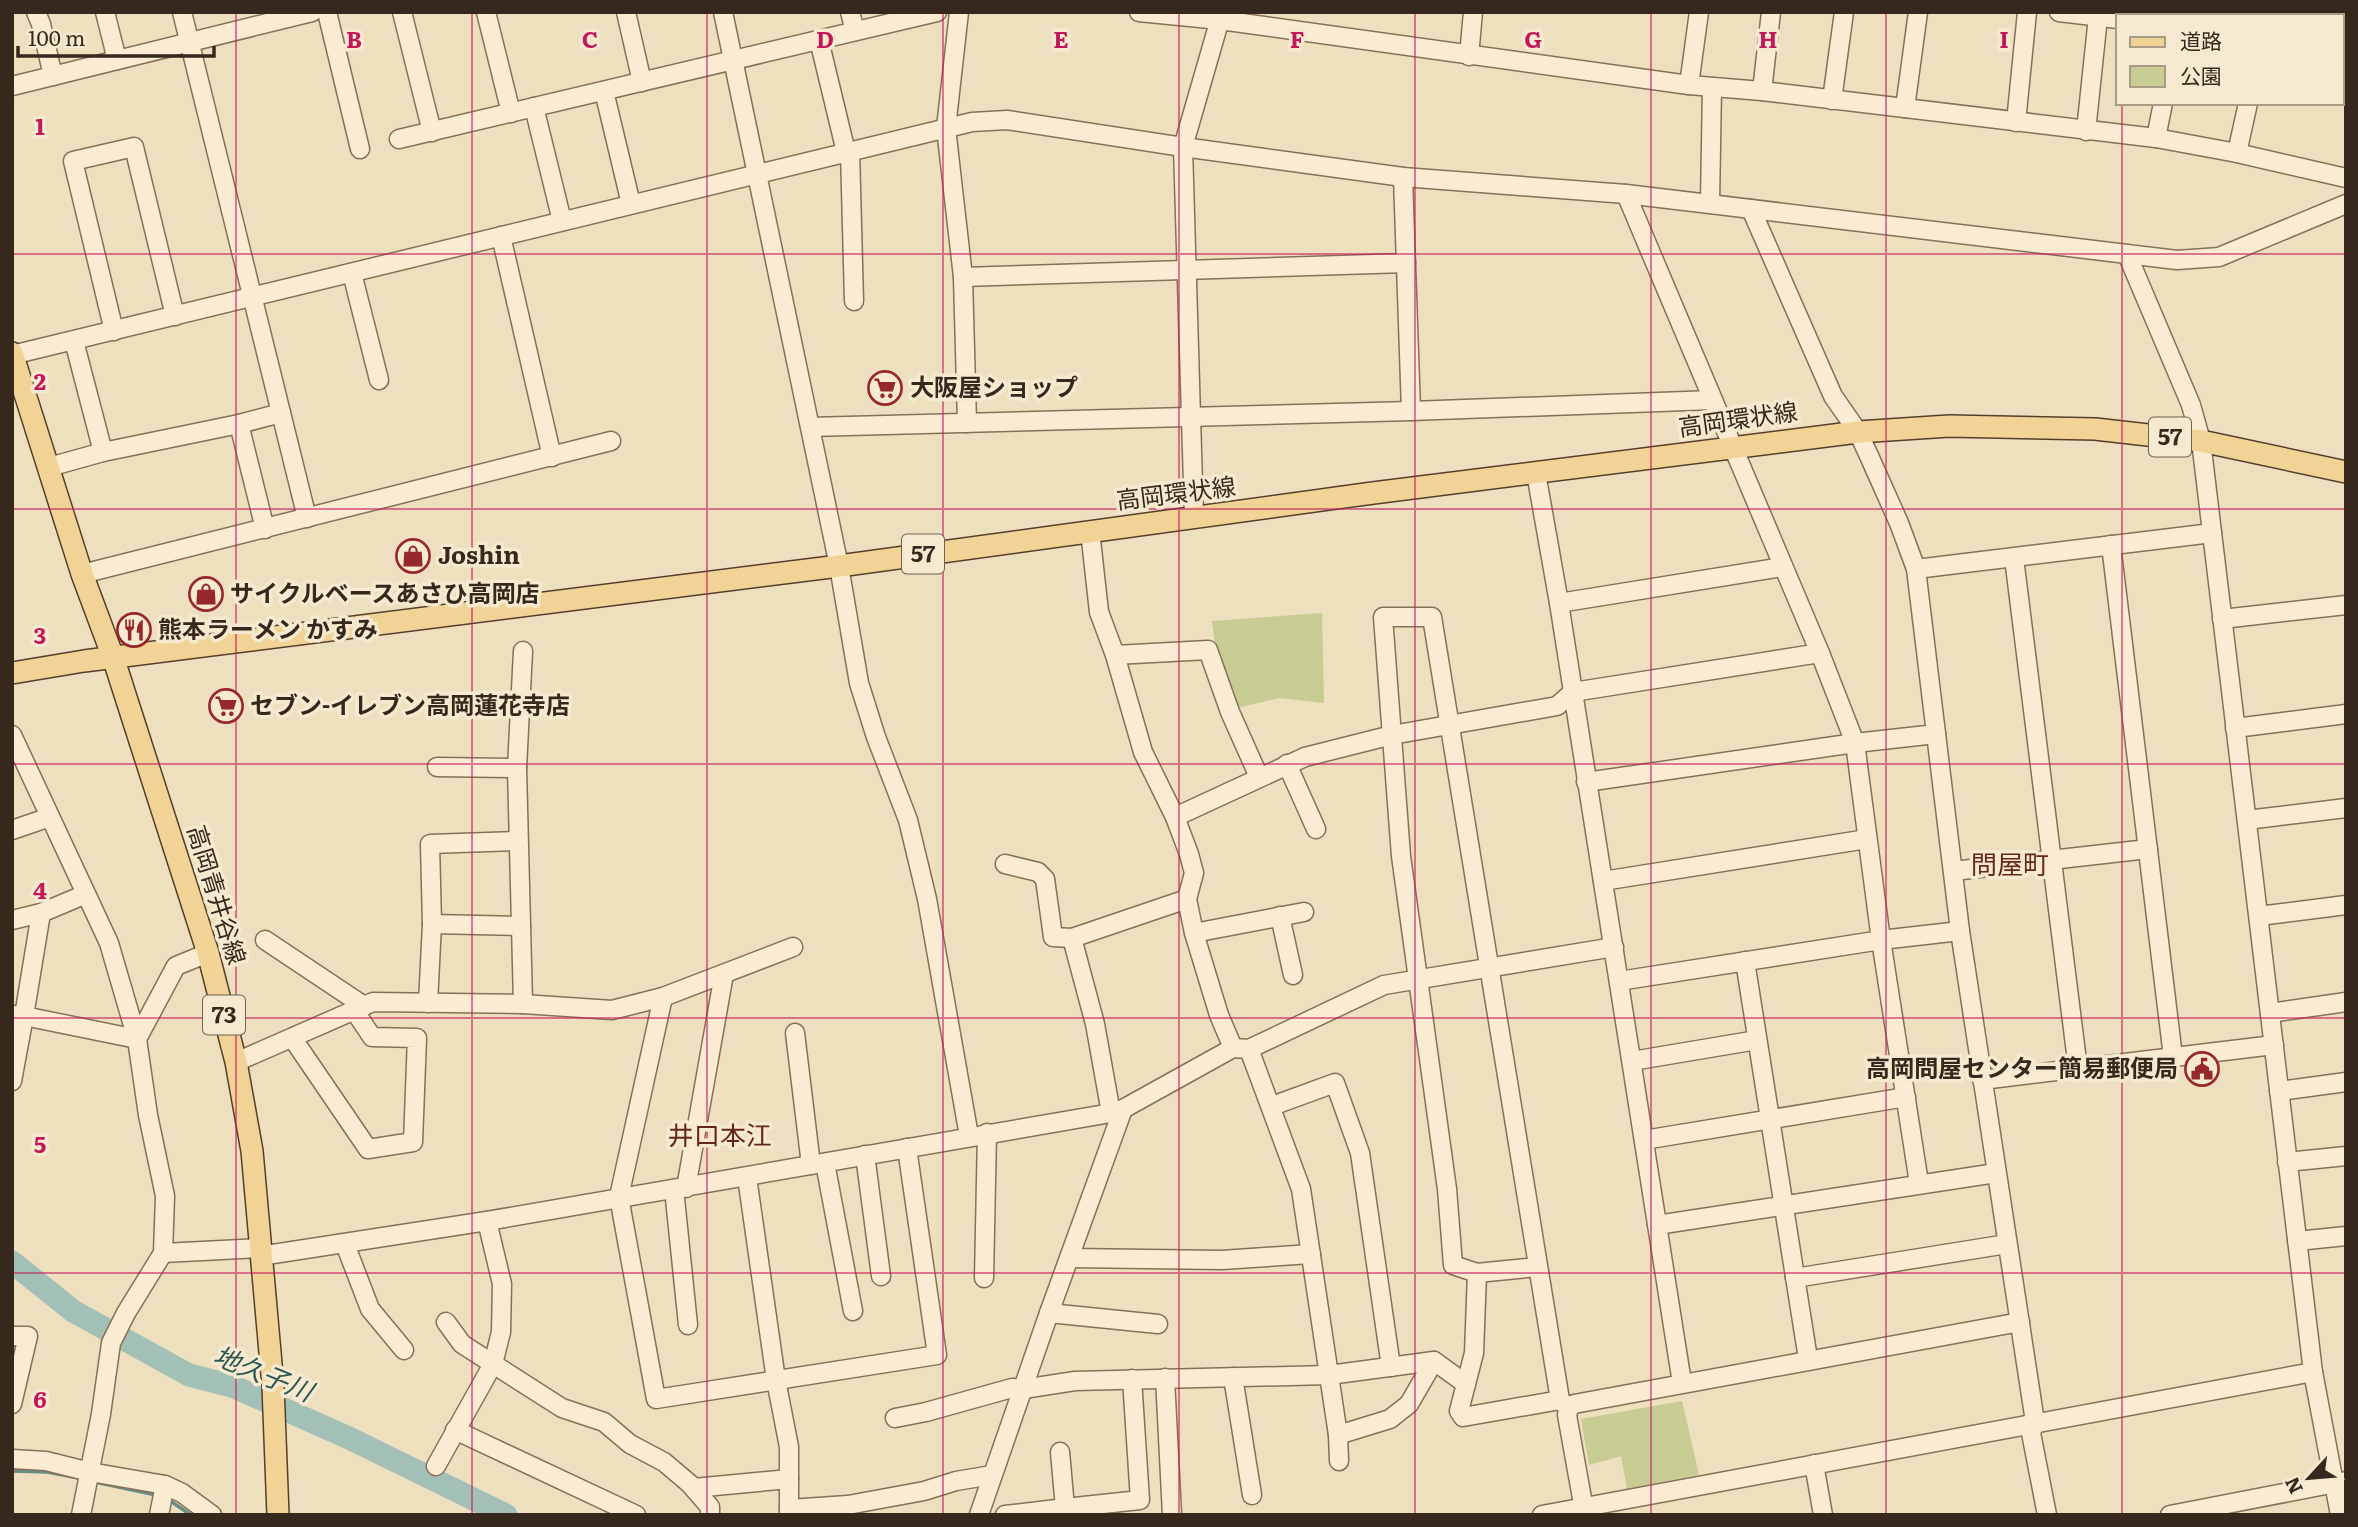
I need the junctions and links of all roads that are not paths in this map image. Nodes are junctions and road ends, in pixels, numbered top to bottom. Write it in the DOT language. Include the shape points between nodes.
graph roads {
  1 [pos="36,12"];
  2 [pos="105,12"];
  3 [pos="182,12"];
  4 [pos="312,12"];
  5 [pos="327,12"];
  6 [pos="402,12"];
  7 [pos="486,12"];
  8 [pos="626,12"];
  9 [pos="723,12"];
  10 [pos="850,12"];
  11 [pos="936,12"];
  12 [pos="959,12"];
  13 [pos="1139,12"];
  14 [pos="1473,12"];
  15 [pos="1699,12"];
  16 [pos="1772,12"];
  17 [pos="1844,12"];
  18 [pos="1918,12"];
  19 [pos="2027,12"];
  20 [pos="2059,12"];
  21 [pos="1221,16"];
  22 [pos="2098,17"];
  23 [pos="2116,19"];
  24 [pos="855,31"];
  25 [pos="819,40"];
  26 [pos="190,43"];
  27 [pos="1469,56"];
  28 [pos="117,60"];
  29 [pos="732,61"];
  30 [pos="53,76"];
  31 [pos="642,82"];
  32 [pos="1689,85"];
  33 [pos="12,86"];
  34 [pos="1712,87"];
  35 [pos="604,91"];
  36 [pos="1762,91"];
  37 [pos="1832,100"];
  38 [pos="2163,105"];
  39 [pos="2248,105"];
  40 [pos="534,107"];
  41 [pos="1905,108"];
  42 [pos="511,113"];
  43 [pos="2016,122"];
  44 [pos="946,128"];
  45 [pos="2086,131"];
  46 [pos="432,132"];
  47 [pos="2156,138"];
  48 [pos="399,139"];
  49 [pos="1183,147"];
  50 [pos="360,149"];
  51 [pos="848,151"];
  52 [pos="2237,153"];
  53 [pos="757,173"];
  54 [pos="1403,177"];
  55 [pos="2346,178"];
  56 [pos="1626,194"];
  57 [pos="1710,203"];
  58 [pos="631,204"];
  59 [pos="2346,204"];
  60 [pos="1751,209"];
  61 [pos="562,222"];
  62 [pos="501,236"];
  63 [pos="2127,254"];
  64 [pos="1406,263"];
  65 [pos="1188,271"];
  66 [pos="352,273"];
  67 [pos="963,277"];
  68 [pos="253,297"];
  69 [pos="854,302"];
  70 [pos="175,316"];
  71 [pos="114,331"];
  72 [pos="74,341"];
  73 [pos="12,354"];
  74 [pos="379,380"];
  75 [pos="1713,400"];
  76 [pos="1411,411"];
  77 [pos="281,413"];
  78 [pos="1190,416"];
  79 [pos="239,424"];
  80 [pos="967,424"];
  81 [pos="810,427"];
  82 [pos="1858,432"];
  83 [pos="611,441"];
  84 [pos="2201,441"];
  85 [pos="1733,447"];
  86 [pos="103,452"];
  87 [pos="552,457"];
  88 [pos="48,467"];
  89 [pos="2346,472"];
  90 [pos="1536,473"];
  91 [pos="1194,518"];
  92 [pos="307,519"];
  93 [pos="265,529"];
  94 [pos="1090,531"];
  95 [pos="2212,533"];
  96 [pos="2111,545"];
  97 [pos="2014,558"];
  98 [pos="839,566"];
  99 [pos="1782,568"];
  100 [pos="1916,569"];
  101 [pos="82,574"];
  102 [pos="1559,603"];
  103 [pos="2346,605"];
  104 [pos="2222,620"];
  105 [pos="523,651"];
  106 [pos="1820,653"];
  107 [pos="1115,655"];
  108 [pos="113,657"];
  109 [pos="12,673"];
  110 [pos="1573,692"];
  111 [pos="2346,714"];
  112 [pos="1451,726"];
  113 [pos="2235,728"];
  114 [pos="1936,734"];
  115 [pos="12,735"];
  116 [pos="1392,735"];
  117 [pos="1855,743"];
  118 [pos="1287,764"];
  119 [pos="436,767"];
  120 [pos="517,768"];
  121 [pos="1259,777"];
  122 [pos="1586,782"];
  123 [pos="2346,807"];
  124 [pos="50,817"];
  125 [pos="1175,817"];
  126 [pos="2247,820"];
  127 [pos="1316,829"];
  128 [pos="12,830"];
  129 [pos="1867,839"];
  130 [pos="518,841"];
  131 [pos="2148,849"];
  132 [pos="2051,861"];
  133 [pos="1005,864"];
  134 [pos="1953,871"];
  135 [pos="1603,881"];
  136 [pos="86,894"];
  137 [pos="1187,899"];
  138 [pos="2346,905"];
  139 [pos="1304,912"];
  140 [pos="41,913"];
  141 [pos="1280,916"];
  142 [pos="2259,916"];
  143 [pos="12,920"];
  144 [pos="432,924"];
  145 [pos="520,926"];
  146 [pos="1960,931"];
  147 [pos="1194,933"];
  148 [pos="1072,938"];
  149 [pos="265,940"];
  150 [pos="1881,940"];
  151 [pos="793,947"];
  152 [pos="1614,947"];
  153 [pos="208,953"];
  154 [pos="1745,961"];
  155 [pos="1489,969"];
  156 [pos="724,974"];
  157 [pos="1293,975"];
  158 [pos="1417,981"];
  159 [pos="1619,981"];
  160 [pos="663,997"];
  161 [pos="2346,1002"];
  162 [pos="428,1003"];
  163 [pos="523,1004"];
  164 [pos="359,1008"];
  165 [pos="2270,1013"];
  166 [pos="18,1015"];
  167 [pos="795,1032"];
  168 [pos="137,1039"];
  169 [pos="293,1039"];
  170 [pos="1758,1041"];
  171 [pos="2274,1045"];
  172 [pos="1241,1049"];
  173 [pos="2174,1057"];
  174 [pos="1632,1061"];
  175 [pos="236,1062"];
  176 [pos="2078,1069"];
  177 [pos="12,1080"];
  178 [pos="1982,1080"];
  179 [pos="2346,1082"];
  180 [pos="2279,1091"];
  181 [pos="1906,1097"];
  182 [pos="1272,1106"];
  183 [pos="1117,1111"];
  184 [pos="1770,1119"];
  185 [pos="987,1133"];
  186 [pos="969,1136"];
  187 [pos="1644,1140"];
  188 [pos="907,1148"];
  189 [pos="864,1155"];
  190 [pos="2346,1156"];
  191 [pos="2287,1163"];
  192 [pos="818,1164"];
  193 [pos="1996,1173"];
  194 [pos="747,1177"];
  195 [pos="1919,1183"];
  196 [pos="680,1188"];
  197 [pos="619,1197"];
  198 [pos="1783,1204"];
  199 [pos="487,1221"];
  200 [pos="1657,1225"];
  201 [pos="2346,1236"];
  202 [pos="2297,1241"];
  203 [pos="345,1244"];
  204 [pos="2007,1244"];
  205 [pos="260,1252"];
  206 [pos="163,1253"];
  207 [pos="1311,1254"];
  208 [pos="1070,1258"];
  209 [pos="1537,1267"];
  210 [pos="1477,1273"];
  211 [pos="881,1276"];
  212 [pos="984,1278"];
  213 [pos="1795,1278"];
  214 [pos="852,1311"];
  215 [pos="1049,1312"];
  216 [pos="446,1322"];
  217 [pos="2020,1322"];
  218 [pos="1158,1324"];
  219 [pos="688,1325"];
  220 [pos="12,1336"];
  221 [pos="404,1350"];
  222 [pos="1808,1359"];
  223 [pos="1434,1361"];
  224 [pos="493,1364"];
  225 [pos="1391,1367"];
  226 [pos="2313,1372"];
  227 [pos="1329,1374"];
  228 [pos="1233,1377"];
  229 [pos="1165,1378"];
  230 [pos="1132,1379"];
  231 [pos="776,1380"];
  232 [pos="1682,1383"];
  233 [pos="1466,1384"];
  234 [pos="1023,1389"];
  235 [pos="12,1404"];
  236 [pos="1564,1404"];
  237 [pos="895,1418"];
  238 [pos="2035,1422"];
  239 [pos="455,1430"];
  240 [pos="1338,1435"];
  241 [pos="1060,1452"];
  242 [pos="12,1459"];
  243 [pos="1339,1461"];
  244 [pos="1814,1464"];
  245 [pos="436,1466"];
  246 [pos="992,1475"];
  247 [pos="89,1478"];
  248 [pos="789,1479"];
  249 [pos="2340,1482"];
  250 [pos="694,1488"];
  251 [pos="1252,1494"];
  252 [pos="162,1498"];
  253 [pos="1629,1507"];
  254 [pos="1065,1508"];
  255 [pos="1584,1511"];
  256 [pos="789,1512"];
  257 [pos="80,1515"];
  258 [pos="212,1515"];
  259 [pos="278,1515"];
  260 [pos="636,1515"];
  261 [pos="710,1515"];
  262 [pos="979,1515"];
  263 [pos="1005,1515"];
  264 [pos="1172,1515"];
  265 [pos="1542,1515"];
  266 [pos="1823,1515"];
  267 [pos="2047,1515"];
  268 [pos="2170,1515"];
  269 [pos="2340,1515"];
  1 -- 30 [label="street"];
  2 -- 28 [label="street"];
  3 -- 26 [label="street"];
  4 -- 26 [label="street"];
  5 -- 50 [label="street"];
  6 -- 46 [label="street"];
  7 -- 42 [label="street"];
  8 -- 31 [label="street"];
  9 -- 29 [label="street"];
  10 -- 24 [label="street"];
  11 -- 24 [label="street"];
  12 -- 44 [label="street"];
  13 -- 21 [label="street"];
  14 -- 27 [label="street"];
  15 -- 32 [label="street"];
  16 -- 36 [label="street"];
  17 -- 37 [label="street"];
  18 -- 41 [label="street"];
  19 -- 43 [label="street"];
  20 -- 22 [label="street"];
  21 -- 27 [label="street"];
  21 -- 49 [label="street"];
  22 -- 23 [label="street"];
  22 -- 45 [label="street"];
  24 -- 25 [label="street"];
  25 -- 29 [label="street"];
  25 -- 51 [label="street"];
  26 -- 28 [label="street"];
  26 -- 68 [label="street"];
  27 -- 32 [label="street"];
  28 -- 30 [label="street"];
  29 -- 31 [label="street"];
  29 -- 53 [label="street"];
  30 -- 33 [label="street"];
  31 -- 35 [label="street"];
  32 -- 34 [label="street"];
  34 -- 36 [label="street"];
  34 -- 57 [label="street"];
  35 -- 40 [label="street"];
  35 -- 58 [label="street"];
  36 -- 37 [label="street"];
  37 -- 41 [label="street"];
  38 -- 47 [label="street"];
  39 -- 52 [label="street"];
  40 -- 42 [label="street"];
  40 -- 61 [label="street"];
  41 -- 43 [label="street"];
  42 -- 46 [label="street"];
  43 -- 45 [label="street"];
  44 -- 49 [label="street" via="1007,120"];
  44 -- 51 [label="street"];
  44 -- 67 [label="street"];
  45 -- 47 [label="street"];
  46 -- 48 [label="street"];
  47 -- 52 [label="street"];
  49 -- 54 [label="street"];
  49 -- 65 [label="street"];
  51 -- 53 [label="street"];
  51 -- 69 [label="street"];
  52 -- 55 [label="street"];
  53 -- 58 [label="street"];
  53 -- 81 [label="street"];
  54 -- 56 [label="street"];
  54 -- 64 [label="street"];
  56 -- 57 [label="street"];
  56 -- 75 [label="street"];
  57 -- 60 [label="street"];
  58 -- 61 [label="street"];
  59 -- 63 [label="street" via="2219,257 2177,260"];
  60 -- 63 [label="street"];
  60 -- 82 [label="street" via="1833,396"];
  61 -- 62 [label="street"];
  62 -- 66 [label="street"];
  62 -- 87 [label="street"];
  63 -- 84 [label="street" via="2191,405"];
  64 -- 65 [label="street"];
  64 -- 76 [label="street"];
  65 -- 67 [label="street"];
  65 -- 78 [label="street"];
  66 -- 68 [label="street"];
  66 -- 74 [label="street"];
  67 -- 80 [label="street"];
  68 -- 70 [label="street"];
  68 -- 77 [label="street"];
  70 -- 71 [label="street"];
  70 -- 71 [label="street" via="134,148 73,161"];
  71 -- 72 [label="street"];
  72 -- 73 [label="street"];
  72 -- 86 [label="street"];
  73 -- 88 [label="main road, 高岡青井谷線 / 73"];
  75 -- 76 [label="street"];
  75 -- 85 [label="street"];
  76 -- 78 [label="street"];
  77 -- 79 [label="street"];
  77 -- 92 [label="street"];
  78 -- 80 [label="street"];
  78 -- 91 [label="street"];
  79 -- 86 [label="street"];
  79 -- 93 [label="street"];
  80 -- 81 [label="street"];
  81 -- 98 [label="street"];
  82 -- 84 [label="main road, 高岡環状線 / 57" via="1949,426 2095,429"];
  82 -- 85 [label="main road, 高岡環状線 / 57"];
  82 -- 100 [label="street"];
  83 -- 87 [label="street"];
  84 -- 89 [label="main road, 高岡環状線 / 57"];
  84 -- 95 [label="street"];
  85 -- 90 [label="main road, 高岡環状線 / 57"];
  85 -- 99 [label="street"];
  86 -- 88 [label="street"];
  87 -- 92 [label="street"];
  88 -- 101 [label="main road, 高岡青井谷線 / 73"];
  90 -- 91 [label="main road, 高岡環状線 / 57"];
  90 -- 102 [label="street"];
  91 -- 94 [label="main road, 高岡環状線 / 57"];
  92 -- 93 [label="street"];
  93 -- 101 [label="street"];
  94 -- 98 [label="main road, 高岡環状線 / 57"];
  94 -- 107 [label="street" via="1099,612"];
  95 -- 96 [label="street"];
  95 -- 104 [label="street"];
  96 -- 97 [label="street"];
  96 -- 131 [label="street"];
  97 -- 100 [label="street"];
  97 -- 132 [label="street"];
  98 -- 108 [label="main road, 高岡環状線 / 57"];
  98 -- 186 [label="street" via="859,683 908,820 927,899"];
  99 -- 102 [label="street"];
  99 -- 106 [label="street"];
  100 -- 114 [label="street"];
  101 -- 108 [label="main road, 高岡青井谷線 / 73"];
  102 -- 110 [label="street"];
  103 -- 104 [label="street"];
  104 -- 113 [label="street"];
  105 -- 120 [label="street"];
  106 -- 110 [label="street"];
  106 -- 117 [label="street"];
  107 -- 121 [label="street" via="1208,650"];
  107 -- 125 [label="street" via="1143,752"];
  108 -- 109 [label="main road, 高岡環状線 / 57"];
  108 -- 153 [label="main road, 高岡青井谷線 / 73"];
  110 -- 112 [label="street" via="1557,706"];
  110 -- 122 [label="street"];
  111 -- 113 [label="street"];
  112 -- 116 [label="street"];
  112 -- 116 [label="street" via="1432,617 1382,617"];
  112 -- 155 [label="street"];
  113 -- 126 [label="street"];
  114 -- 117 [label="street"];
  114 -- 134 [label="street"];
  115 -- 124 [label="street"];
  116 -- 118 [label="street"];
  116 -- 158 [label="street"];
  117 -- 122 [label="street"];
  117 -- 129 [label="street"];
  118 -- 121 [label="street"];
  118 -- 127 [label="street"];
  119 -- 120 [label="street"];
  120 -- 130 [label="street"];
  121 -- 125 [label="street"];
  122 -- 135 [label="street"];
  123 -- 126 [label="street"];
  124 -- 128 [label="street"];
  124 -- 136 [label="street"];
  125 -- 137 [label="street" via="1194,873"];
  126 -- 142 [label="street"];
  129 -- 135 [label="street"];
  129 -- 150 [label="street"];
  130 -- 144 [label="street" via="430,844"];
  130 -- 145 [label="street"];
  131 -- 132 [label="street"];
  131 -- 173 [label="street"];
  132 -- 134 [label="street"];
  132 -- 176 [label="street"];
  133 -- 148 [label="street" via="1038,872 1045,879 1054,937"];
  134 -- 146 [label="street"];
  135 -- 152 [label="street"];
  136 -- 140 [label="street"];
  136 -- 168 [label="street" via="108,943"];
  137 -- 147 [label="street"];
  137 -- 148 [label="street"];
  138 -- 142 [label="street"];
  139 -- 141 [label="street"];
  140 -- 143 [label="street"];
  140 -- 166 [label="street"];
  141 -- 147 [label="street"];
  141 -- 157 [label="street"];
  142 -- 165 [label="street"];
  144 -- 145 [label="street"];
  144 -- 162 [label="street"];
  145 -- 163 [label="street"];
  146 -- 150 [label="street"];
  146 -- 178 [label="street"];
  147 -- 172 [label="street" via="1219,1015"];
  148 -- 183 [label="street"];
  149 -- 164 [label="street"];
  150 -- 154 [label="street"];
  150 -- 181 [label="street"];
  151 -- 156 [label="street"];
  152 -- 155 [label="street"];
  152 -- 159 [label="street"];
  153 -- 168 [label="street" via="176,966"];
  153 -- 175 [label="main road, 高岡青井谷線 / 73"];
  154 -- 159 [label="street"];
  154 -- 170 [label="street"];
  155 -- 158 [label="street"];
  155 -- 209 [label="street"];
  156 -- 160 [label="street"];
  156 -- 196 [label="street"];
  158 -- 172 [label="street" via="1384,985"];
  158 -- 210 [label="street" via="1447,1189 1452,1265"];
  159 -- 174 [label="street"];
  160 -- 163 [label="street" via="612,1010"];
  160 -- 197 [label="street"];
  161 -- 165 [label="street"];
  162 -- 163 [label="street"];
  162 -- 164 [label="street" via="373,1002"];
  164 -- 169 [label="street"];
  164 -- 169 [label="street" via="372,1037 417,1038 413,1142 368,1149"];
  165 -- 171 [label="street"];
  166 -- 168 [label="street"];
  166 -- 177 [label="street"];
  167 -- 192 [label="street"];
  168 -- 206 [label="street" via="165,1196"];
  169 -- 175 [label="street"];
  170 -- 174 [label="street"];
  170 -- 184 [label="street"];
  171 -- 173 [label="street"];
  171 -- 180 [label="street"];
  172 -- 182 [label="street"];
  172 -- 183 [label="street"];
  173 -- 176 [label="street"];
  174 -- 187 [label="street"];
  175 -- 205 [label="main road, 高岡青井谷線 / 73" via="252,1151"];
  176 -- 178 [label="street"];
  178 -- 193 [label="street"];
  179 -- 180 [label="street"];
  180 -- 191 [label="street"];
  181 -- 184 [label="street"];
  181 -- 195 [label="street"];
  182 -- 207 [label="street" via="1301,1189"];
  182 -- 225 [label="street" via="1335,1083 1360,1153"];
  183 -- 185 [label="street"];
  183 -- 208 [label="street"];
  184 -- 187 [label="street"];
  184 -- 198 [label="street"];
  185 -- 186 [label="street"];
  185 -- 212 [label="street"];
  186 -- 188 [label="street"];
  187 -- 200 [label="street"];
  188 -- 189 [label="street"];
  188 -- 231 [label="street" via="937,1355"];
  189 -- 192 [label="street"];
  189 -- 211 [label="street"];
  190 -- 191 [label="street"];
  191 -- 202 [label="street"];
  192 -- 194 [label="street"];
  192 -- 214 [label="street"];
  193 -- 195 [label="street"];
  193 -- 204 [label="street"];
  194 -- 196 [label="street"];
  194 -- 231 [label="street"];
  195 -- 198 [label="street"];
  196 -- 197 [label="street"];
  196 -- 219 [label="street"];
  197 -- 199 [label="street"];
  197 -- 231 [label="street" via="656,1399"];
  198 -- 200 [label="street"];
  198 -- 213 [label="street"];
  199 -- 203 [label="street"];
  199 -- 224 [label="street" via="502,1284 501,1332"];
  200 -- 232 [label="street"];
  201 -- 202 [label="street"];
  202 -- 226 [label="street"];
  203 -- 205 [label="street"];
  203 -- 221 [label="street" via="370,1309"];
  204 -- 213 [label="street"];
  204 -- 217 [label="street"];
  205 -- 206 [label="street"];
  205 -- 259 [label="main road, 高岡青井谷線 / 73" via="273,1387"];
  206 -- 247 [label="street" via="111,1343"];
  207 -- 208 [label="street" via="1222,1260"];
  207 -- 227 [label="street"];
  208 -- 215 [label="street"];
  209 -- 210 [label="street"];
  209 -- 236 [label="street"];
  210 -- 233 [label="street" via="1474,1353"];
  213 -- 222 [label="street"];
  215 -- 218 [label="street"];
  215 -- 234 [label="street"];
  216 -- 224 [label="street" via="462,1345"];
  217 -- 222 [label="street"];
  217 -- 238 [label="street"];
  220 -- 235 [label="street" via="28,1336"];
  222 -- 232 [label="street"];
  223 -- 225 [label="street"];
  223 -- 233 [label="street"];
  223 -- 240 [label="street" via="1409,1404 1390,1419"];
  224 -- 239 [label="street"];
  224 -- 250 [label="street" via="562,1408 604,1422"];
  225 -- 227 [label="street"];
  226 -- 238 [label="street"];
  226 -- 249 [label="street"];
  227 -- 228 [label="street"];
  227 -- 240 [label="street"];
  228 -- 229 [label="street"];
  228 -- 251 [label="street"];
  229 -- 230 [label="street"];
  229 -- 264 [label="street"];
  230 -- 234 [label="street"];
  230 -- 254 [label="street" via="1140,1500"];
  231 -- 248 [label="street" via="789,1447"];
  232 -- 236 [label="street"];
  233 -- 236 [label="street" via="1459,1411 1463,1417"];
  234 -- 237 [label="street"];
  234 -- 246 [label="street"];
  236 -- 255 [label="street"];
  238 -- 244 [label="street"];
  238 -- 267 [label="street" via="2031,1433"];
  239 -- 245 [label="street"];
  239 -- 260 [label="street"];
  240 -- 243 [label="street"];
  241 -- 254 [label="street"];
  242 -- 247 [label="street" via="46,1461"];
  244 -- 253 [label="street"];
  244 -- 266 [label="street"];
  246 -- 256 [label="street" via="848,1506"];
  246 -- 262 [label="street"];
  247 -- 252 [label="street"];
  247 -- 257 [label="street"];
  248 -- 250 [label="street"];
  248 -- 256 [label="street"];
  249 -- 268 [label="street"];
  249 -- 269 [label="street"];
  250 -- 261 [label="street"];
  252 -- 258 [label="street" via="182,1493"];
  253 -- 255 [label="street"];
  254 -- 263 [label="street"];
  255 -- 265 [label="street"];
}
